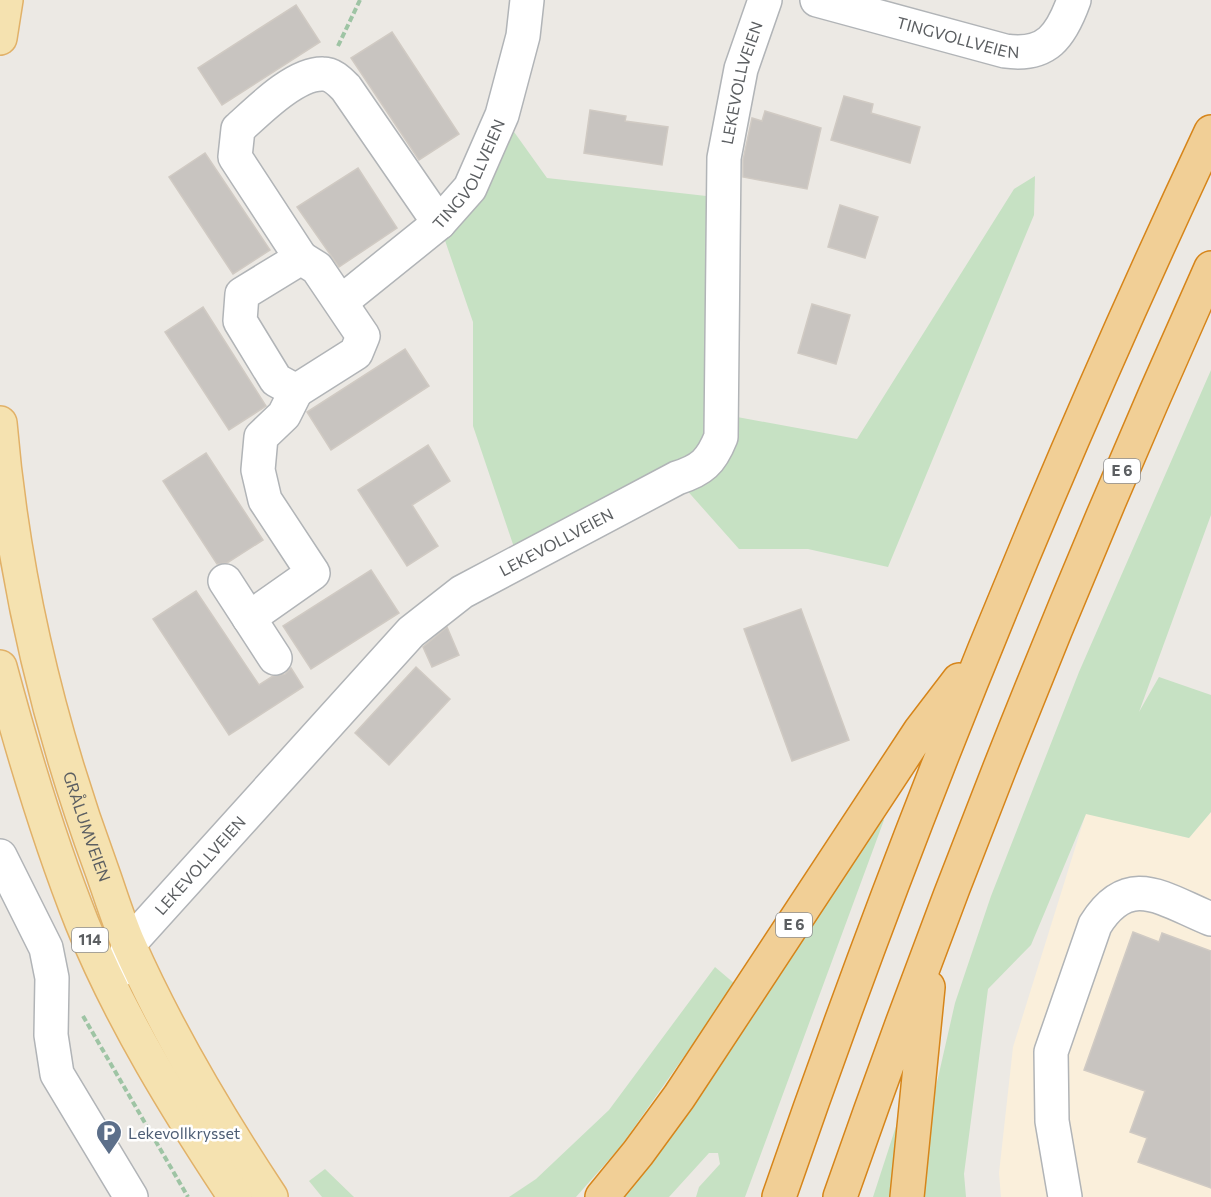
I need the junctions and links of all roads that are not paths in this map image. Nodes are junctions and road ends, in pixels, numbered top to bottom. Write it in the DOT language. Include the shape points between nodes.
graph roads {
  1 [pos="6,0"];
  2 [pos="527,0"];
  3 [pos="765,0"];
  4 [pos="817,0"];
  5 [pos="1074,0"];
  6 [pos="0,38"];
  7 [pos="1211,132"];
  8 [pos="439,223"];
  9 [pos="301,258"];
  10 [pos="1211,268"];
  11 [pos="341,302"];
  12 [pos="296,391"];
  13 [pos="0,423"];
  14 [pos="225,581"];
  15 [pos="249,618"];
  16 [pos="982,651"];
  17 [pos="274,658"];
  18 [pos="0,667"];
  19 [pos="0,856"];
  20 [pos="1211,919"];
  21 [pos="934,936"];
  22 [pos="129,944"];
  23 [pos="115,994"];
  24 [pos="131,1197"];
  25 [pos="235,1197"];
  26 [pos="272,1197"];
  27 [pos="602,1197"];
  28 [pos="779,1197"];
  29 [pos="840,1197"];
  30 [pos="907,1197"];
  31 [pos="1065,1197"];
  1 -- 6 [label="main road"];
  2 -- 8 [label="street, TINGVOLLVEIEN" via="523,36 502,115 470,188"];
  3 -- 22 [label="street, LEKEVOLLVEIEN" via="741,69 724,158 721,437 714,455 696,472 676,478 462,592 411,632"];
  4 -- 5 [label="street, TINGVOLLVEIEN" via="1027,54 1054,52"];
  7 -- 16 [label="highway, E 6" via="1115,341"];
  8 -- 9 [label="street" via="346,88 336,78 324,74 311,76 280,92 238,129 235,157"];
  8 -- 11 [label="street, TINGVOLLVEIEN"];
  9 -- 11 [label="street" via="317,268"];
  9 -- 12 [label="street" via="242,294 240,321 276,380"];
  10 -- 21 [label="highway, E 6" via="1036,674"];
  11 -- 12 [label="street" via="363,336 356,352"];
  12 -- 15 [label="street" via="284,415 261,437 258,470 265,500 313,573"];
  13 -- 22 [label="main road, GRÅLUMVEIEN / 114" via="10,515 46,698 77,804"];
  14 -- 15 [label="street"];
  15 -- 17 [label="street"];
  16 -- 27 [label="highway, E 6" via="920,731 664,1118"];
  16 -- 28 [label="highway, E 6" via="875,929"];
  18 -- 23 [label="main road, 114" via="22,751 59,859 82,923"];
  19 -- 24 [label="street" via="46,948 52,978 51,1035 57,1074"];
  20 -- 31 [label="street" via="1132,892 1105,908 1095,925 1051,1052 1052,1121"];
  21 -- 29 [label="highway, E 6"];
  21 -- 30 [label="highway, E 6"];
  22 -- 23 [label="street, LEKEVOLLVEIEN"];
  22 -- 26 [label="main road, GRÅLUMVEIEN / 114" via="185,1059"];
  23 -- 25 [label="main road, 114"];
}
